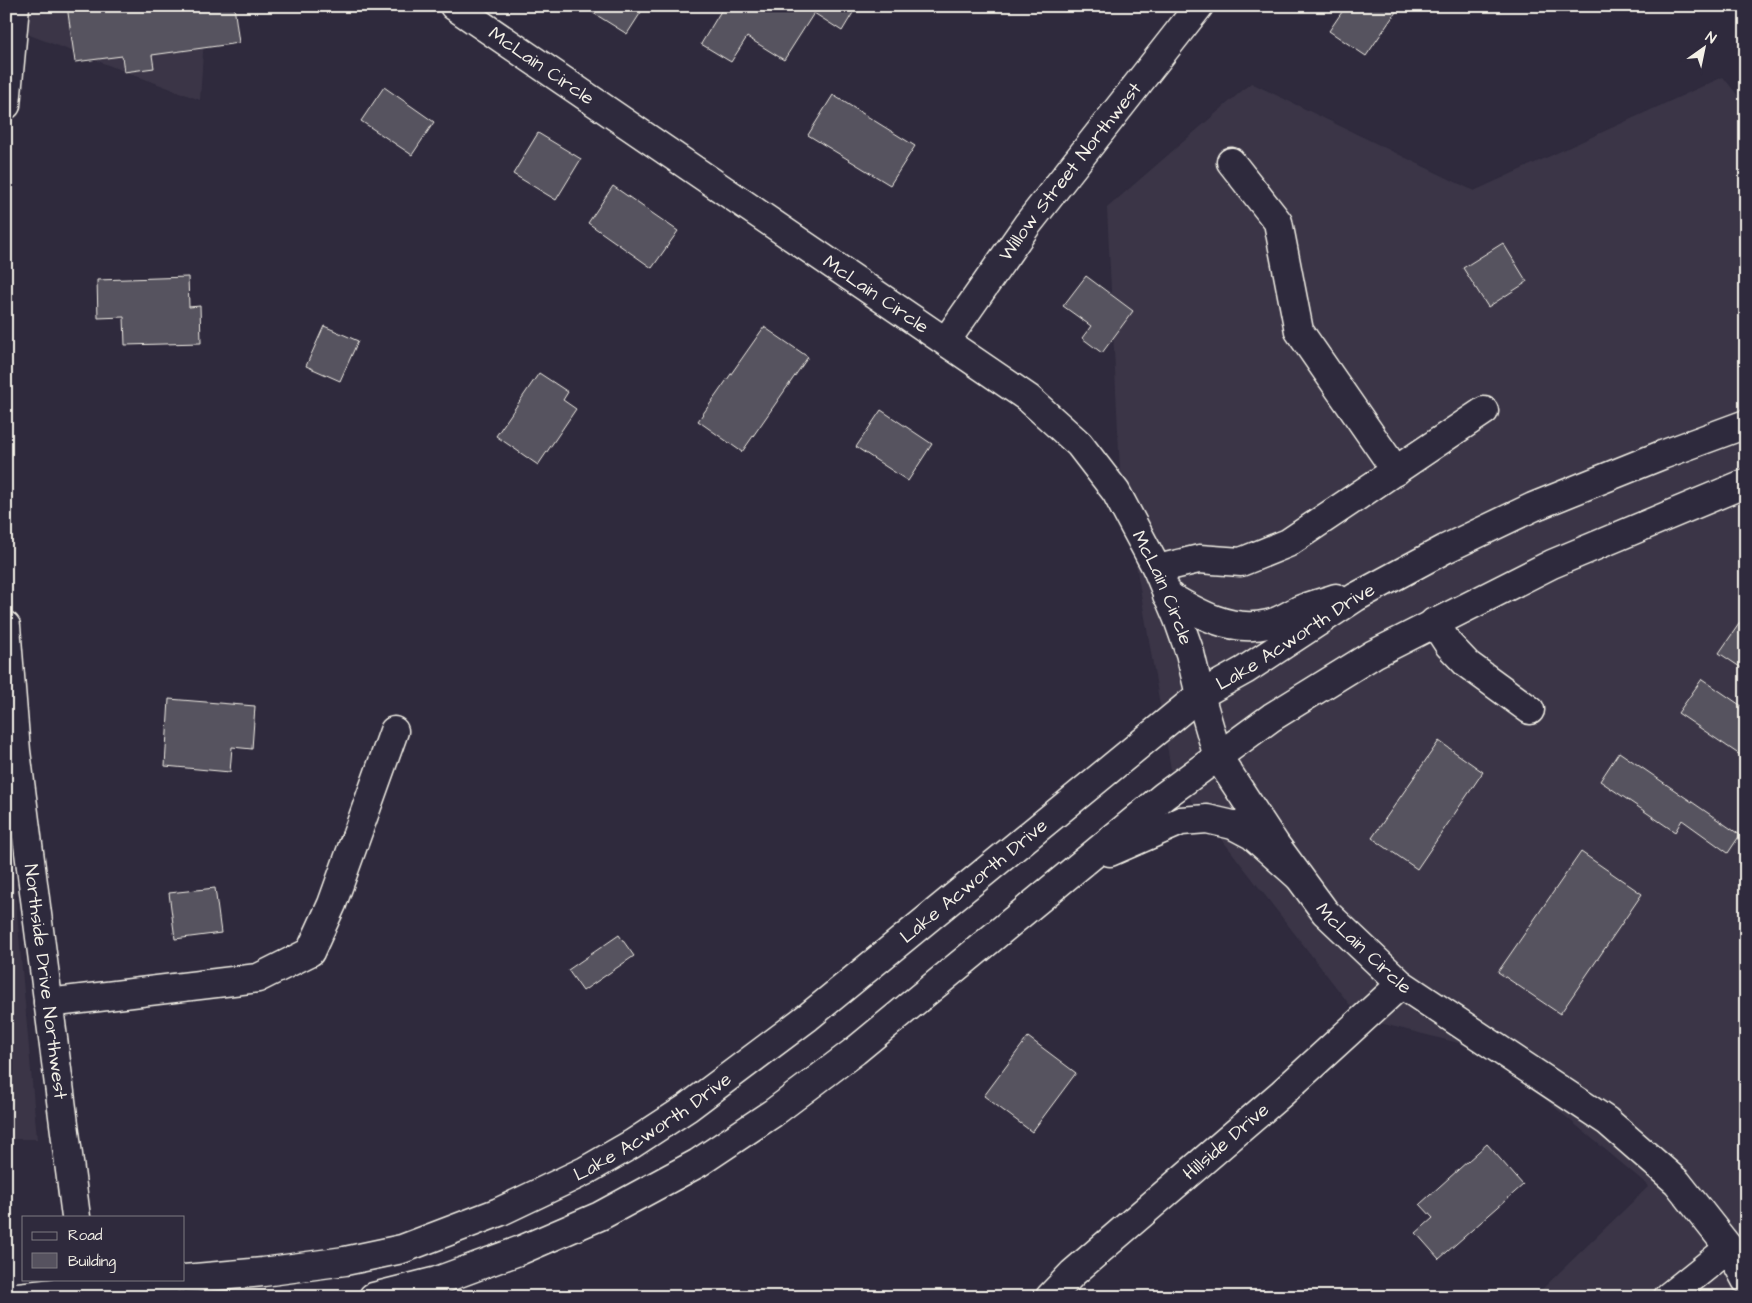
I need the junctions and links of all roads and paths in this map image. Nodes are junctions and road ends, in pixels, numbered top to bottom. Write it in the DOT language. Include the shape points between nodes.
graph roads {
  1 [pos="16,6"];
  2 [pos="454,6"];
  3 [pos="1199,6"];
  4 [pos="6,105"];
  5 [pos="1231,162"];
  6 [pos="946,341"];
  7 [pos="1484,411"];
  8 [pos="1746,424"];
  9 [pos="1396,471"];
  10 [pos="1746,483"];
  11 [pos="1157,570"];
  12 [pos="1378,585"];
  13 [pos="1168,595"];
  14 [pos="1434,622"];
  15 [pos="6,626"];
  16 [pos="1200,695"];
  17 [pos="1530,710"];
  18 [pos="394,731"];
  19 [pos="1218,756"];
  20 [pos="1074,869"];
  21 [pos="1298,876"];
  22 [pos="1401,984"];
  23 [pos="48,1003"];
  24 [pos="76,1216"];
  25 [pos="1729,1248"];
  26 [pos="185,1279"];
  27 [pos="84,1280"];
  28 [pos="171,1280"];
  29 [pos="1746,1280"];
  30 [pos="18,1297"];
  31 [pos="88,1297"];
  32 [pos="373,1297"];
  33 [pos="1050,1297"];
  34 [pos="1668,1297"];
  1 -- 4 [label="main road"];
  2 -- 6 [label="main road, McLain Circle"];
  3 -- 6 [label="main road, Willow Street Northwest" via="1027,225"];
  5 -- 9 [label="main road" via="1278,222 1299,331"];
  6 -- 11 [label="main road, McLain Circle" via="1028,398 1079,444 1116,492"];
  7 -- 9 [label="main road"];
  8 -- 12 [label="main road, Lake Acworth Drive" via="1533,507"];
  9 -- 11 [label="main road" via="1288,543 1241,562 1199,559"];
  10 -- 14 [label="main road" via="1552,564"];
  11 -- 13 [label="main road, McLain Circle"];
  12 -- 13 [label="main road" via="1269,624 1245,627 1219,622"];
  12 -- 16 [label="main road, Lake Acworth Drive"];
  13 -- 16 [label="main road, McLain Circle" via="1190,653"];
  14 -- 17 [label="main road" via="1467,664"];
  14 -- 19 [label="main road" via="1374,654 1272,717"];
  15 -- 23 [label="main road, Northside Drive Northwest" via="16,751"];
  16 -- 19 [label="main road, McLain Circle"];
  16 -- 26 [label="main road, Lake Acworth Drive" via="808,1017 632,1144 585,1171 499,1212 402,1249 345,1261"];
  18 -- 23 [label="main road" via="332,904 310,952 258,978"];
  19 -- 20 [label="main road"];
  19 -- 21 [label="main road, McLain Circle"];
  20 -- 21 [label="main road" via="1181,822 1207,819 1233,825 1252,835"];
  20 -- 32 [label="main road" via="855,1051 773,1113 698,1163 600,1216 521,1250 437,1281"];
  21 -- 22 [label="main road, McLain Circle" via="1325,912"];
  22 -- 25 [label="main road, McLain Circle" via="1607,1121 1677,1182"];
  22 -- 33 [label="main road, Hillside Drive" via="1282,1093 1073,1273"];
  23 -- 24 [label="main road, Northside Drive Northwest"];
  25 -- 29 [label="main road, McLain Circle"];
  25 -- 34 [label="main road"];
  27 -- 31 [label="main road"];
  28 -- 30 [label="main road, bridge"];
}
